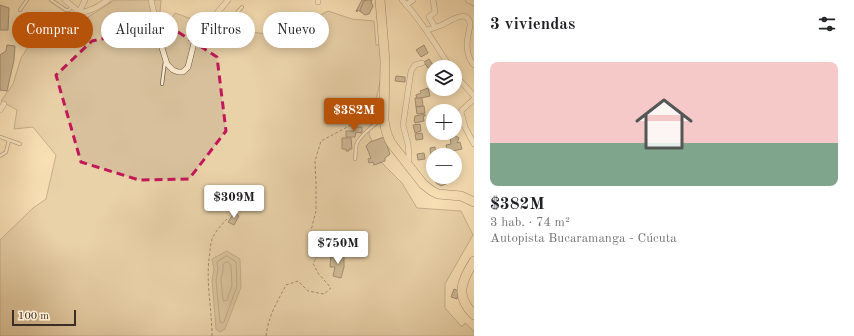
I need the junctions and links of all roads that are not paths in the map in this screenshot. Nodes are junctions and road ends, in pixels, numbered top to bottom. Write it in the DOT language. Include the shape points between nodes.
graph roads {
  1 [pos="26,0"];
  2 [pos="51,0"];
  3 [pos="65,0"];
  4 [pos="85,0"];
  5 [pos="108,0"];
  6 [pos="151,0"];
  7 [pos="228,0"];
  8 [pos="380,0"];
  9 [pos="402,0"];
  10 [pos="413,0"];
  11 [pos="433,0"];
  12 [pos="468,0"];
  13 [pos="474,3"];
  14 [pos="406,4"];
  15 [pos="72,6"];
  16 [pos="242,7"];
  17 [pos="20,10"];
  18 [pos="79,12"];
  19 [pos="82,12"];
  20 [pos="218,12"];
  21 [pos="238,12"];
  22 [pos="435,27"];
  23 [pos="427,30"];
  24 [pos="193,48"];
  25 [pos="165,59"];
  26 [pos="446,60"];
  27 [pos="422,63"];
  28 [pos="474,65"];
  29 [pos="462,83"];
  30 [pos="162,84"];
  31 [pos="474,96"];
  32 [pos="474,99"];
  33 [pos="4,104"];
  34 [pos="0,110"];
  35 [pos="384,117"];
  36 [pos="0,137"];
  37 [pos="9,140"];
  38 [pos="20,144"];
  39 [pos="474,144"];
  40 [pos="0,156"];
  41 [pos="355,159"];
  42 [pos="408,163"];
  43 [pos="474,202"];
  44 [pos="474,262"];
  45 [pos="474,315"];
  1 -- 17 [label="lane"];
  2 -- 15 [label="lane" via="66,10"];
  3 -- 15 [label="street"];
  4 -- 18 [label="street"];
  5 -- 19 [label="street"];
  6 -- 25 [label="street"];
  7 -- 20 [label="street"];
  8 -- 35 [label="highway" via="385,61"];
  9 -- 14 [label="street"];
  10 -- 14 [label="street"];
  11 -- 22 [label="street" via="435,12 429,17"];
  12 -- 13 [label="street"];
  14 -- 23 [label="street"];
  15 -- 18 [label="street"];
  16 -- 21 [label="lane"];
  22 -- 23 [label="street"];
  22 -- 28 [label="street" via="462,16 467,18 470,22 467,48"];
  23 -- 26 [label="street"];
  24 -- 25 [label="street" via="186,70 181,72 170,67"];
  25 -- 30 [label="lane"];
  27 -- 42 [label="street" via="415,65 411,71 403,125 408,144"];
  29 -- 31 [label="street"];
  32 -- 39 [label="street" via="461,112"];
  33 -- 34 [label="street"];
  35 -- 41 [label="lane" via="359,139"];
  35 -- 42 [label="highway" via="391,143"];
  36 -- 37 [label="lane"];
  37 -- 38 [label="lane"];
  37 -- 40 [label="lane" via="6,152"];
  42 -- 43 [label="highway" via="423,184 432,191 461,196"];
  44 -- 45 [label="highway" via="464,277 462,288 464,303"];
}
